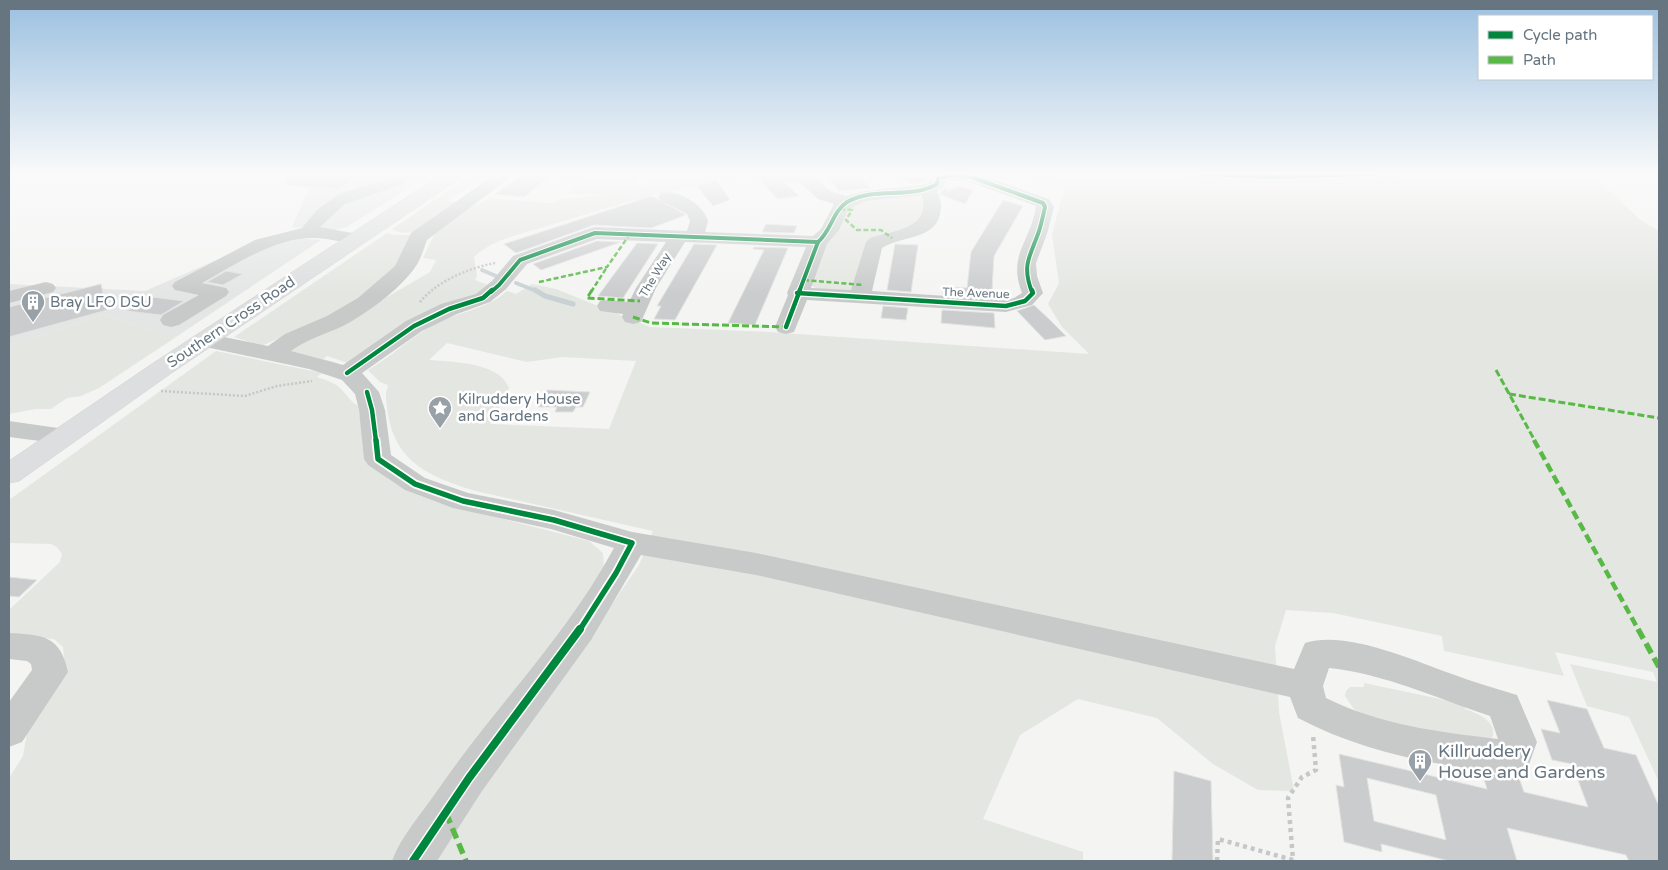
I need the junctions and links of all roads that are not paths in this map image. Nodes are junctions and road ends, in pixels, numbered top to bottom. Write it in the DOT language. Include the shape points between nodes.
graph roads {
  1 [pos="321,214"];
  2 [pos="394,214"];
  3 [pos="448,214"];
  4 [pos="696,214"];
  5 [pos="836,214"];
  6 [pos="932,214"];
  7 [pos="1043,214"];
  8 [pos="313,232"];
  9 [pos="687,236"];
  10 [pos="356,239"];
  11 [pos="822,240"];
  12 [pos="46,288"];
  13 [pos="797,293"];
  14 [pos="9,297"];
  15 [pos="860,298"];
  16 [pos="608,306"];
  17 [pos="171,320"];
  18 [pos="786,327"];
  19 [pos="204,340"];
  20 [pos="272,354"];
  21 [pos="340,371"];
  22 [pos="9,429"];
  23 [pos="63,436"];
  24 [pos="9,474"];
  25 [pos="632,543"];
  26 [pos="9,646"];
  27 [pos="1308,696"];
  28 [pos="9,731"];
  29 [pos="414,861"];
  1 -- 8 [label="street" via="311,227"];
  2 -- 10 [label="main road, Southern Cross Road"];
  3 -- 20 [label="street" via="418,237 403,270 366,303 336,321 293,339"];
  4 -- 9 [label="street" via="700,219 699,227"];
  5 -- 11 [label="street" via="833,226"];
  6 -- 15 [label="street" via="921,228 873,246"];
  7 -- 15 [label="street, The Avenue" via="1025,263 1033,294 1019,304"];
  8 -- 10 [label="street"];
  8 -- 17 [label="street" via="276,239 182,286 219,292"];
  9 -- 11 [label="street"];
  9 -- 16 [label="street, The Way" via="646,288 635,313"];
  9 -- 21 [label="street" via="595,233 517,263 483,298 449,309 414,326"];
  10 -- 19 [label="main road, Southern Cross Road"];
  11 -- 13 [label="street"];
  12 -- 14 [label="street"];
  13 -- 15 [label="street, The Avenue"];
  13 -- 18 [label="street"];
  19 -- 20 [label="street"];
  19 -- 23 [label="main road, Southern Cross Road"];
  20 -- 21 [label="street"];
  21 -- 25 [label="street" via="367,392 378,458 415,484 463,501 554,520"];
  22 -- 23 [label="street"];
  23 -- 24 [label="main road, Southern Cross Road"];
  25 -- 27 [label="street" via="756,564"];
  25 -- 29 [label="street" via="614,579 476,768"];
  26 -- 28 [label="street" via="34,648 47,656 50,672"];
  27 -- 27 [label="street" via="1332,720 1383,737 1513,758 1518,742 1504,706 1394,666 1356,657 1317,653"];
}
